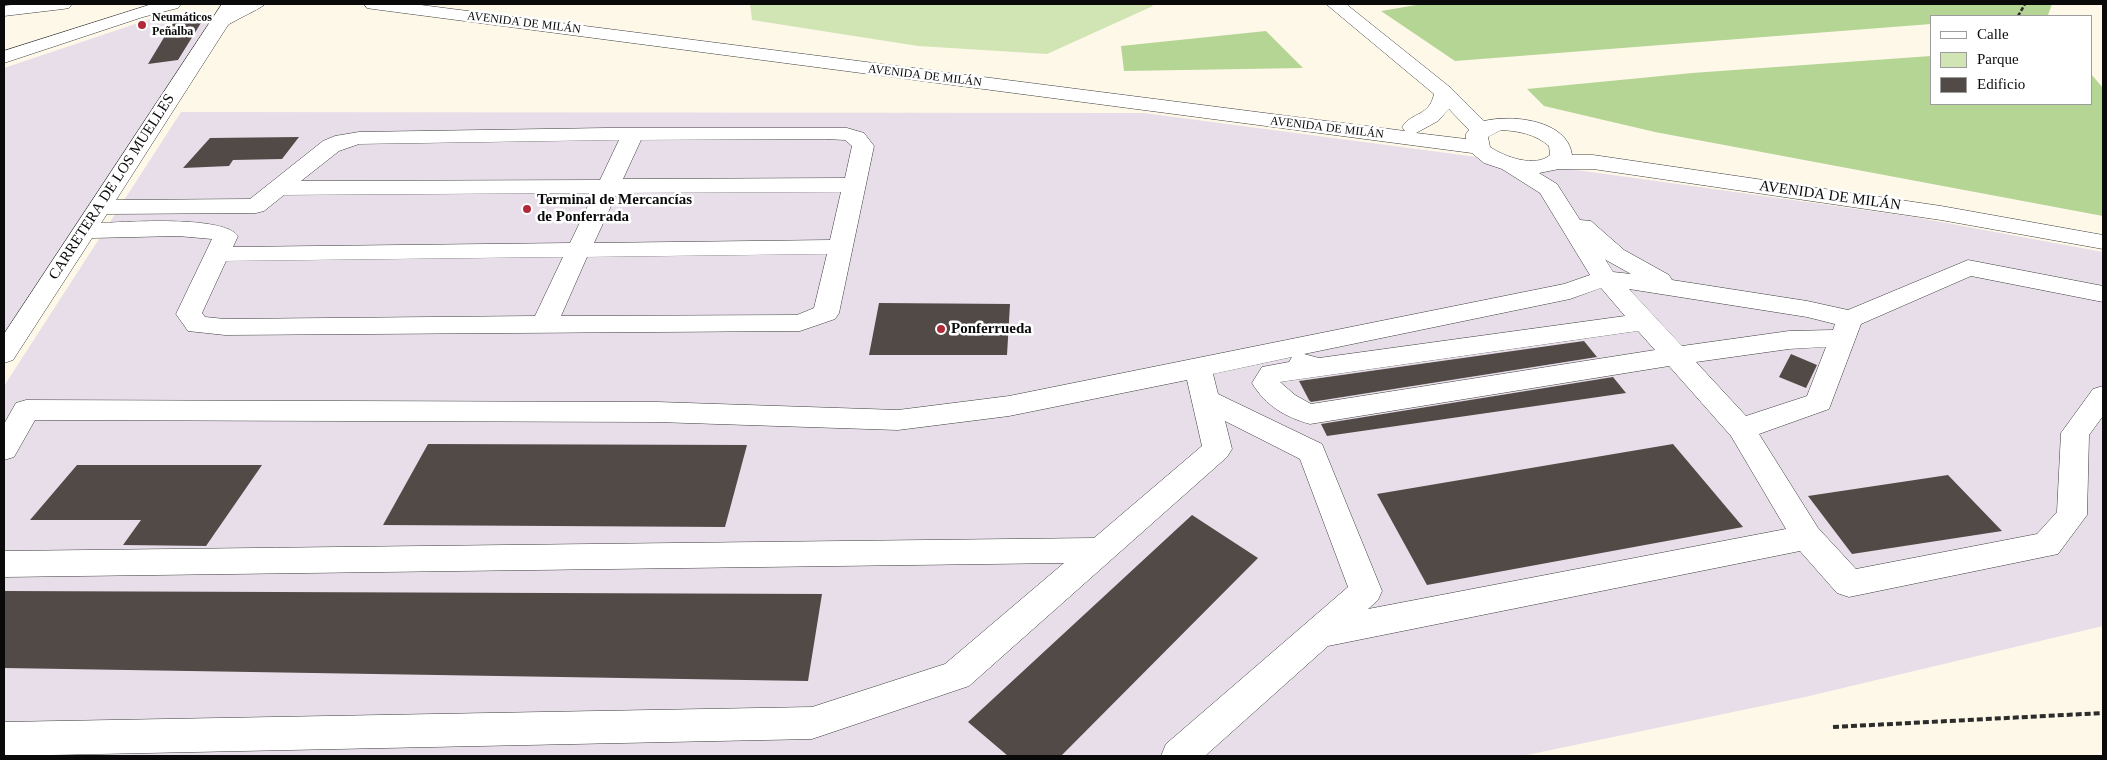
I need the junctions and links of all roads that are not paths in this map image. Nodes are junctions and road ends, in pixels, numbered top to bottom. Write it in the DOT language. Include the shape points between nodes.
graph roads {
  1 [pos="63,4"];
  2 [pos="160,4"];
  3 [pos="172,4"];
  4 [pos="256,4"];
  5 [pos="373,4"];
  6 [pos="452,4"];
  7 [pos="1335,4"];
  8 [pos="4,11"];
  9 [pos="223,11"];
  10 [pos="138,13"];
  11 [pos="4,57"];
  12 [pos="1450,98"];
  13 [pos="1413,126"];
  14 [pos="633,134"];
  15 [pos="1484,134"];
  16 [pos="1555,157"];
  17 [pos="1510,165"];
  18 [pos="854,185"];
  19 [pos="608,186"];
  20 [pos="279,188"];
  21 [pos="1551,193"];
  22 [pos="256,206"];
  23 [pos="99,207"];
  24 [pos="2103,227"];
  25 [pos="84,231"];
  26 [pos="2103,242"];
  27 [pos="222,245"];
  28 [pos="840,247"];
  29 [pos="577,251"];
  30 [pos="1605,278"];
  31 [pos="1680,289"];
  32 [pos="2103,294"];
  33 [pos="1645,322"];
  34 [pos="544,326"];
  35 [pos="1847,328"];
  36 [pos="4,354"];
  37 [pos="1263,354"];
  38 [pos="1676,356"];
  39 [pos="1319,367"];
  40 [pos="1202,384"];
  41 [pos="2103,396"];
  42 [pos="1741,429"];
  43 [pos="4,449"];
  44 [pos="1807,536"];
  45 [pos="1101,550"];
  46 [pos="4,564"];
  47 [pos="1319,633"];
  48 [pos="4,739"];
  49 [pos="1179,756"];
  1 -- 8 [label="street"];
  2 -- 10 [label="street"];
  3 -- 10 [label="street"];
  4 -- 9 [label="street, CARRETERA DE LOS MUELLES"];
  5 -- 15 [label="street, AVENIDA DE MILÁN"];
  6 -- 13 [label="street, AVENIDA DE MILÁN"];
  7 -- 12 [label="street"];
  9 -- 23 [label="street, CARRETERA DE LOS MUELLES"];
  10 -- 11 [label="street"];
  12 -- 13 [label="street" via="1435,114"];
  12 -- 15 [label="street"];
  13 -- 15 [label="street, AVENIDA DE MILÁN"];
  14 -- 18 [label="street" via="850,135 860,139 862,146"];
  14 -- 19 [label="street"];
  14 -- 20 [label="street" via="343,140"];
  15 -- 16 [label="street" via="1526,126 1542,131"];
  15 -- 17 [label="street" via="1486,155"];
  16 -- 17 [label="street" via="1533,168"];
  16 -- 21 [label="street"];
  16 -- 24 [label="street, AVENIDA DE MILÁN" via="1931,196"];
  16 -- 26 [label="street, AVENIDA DE MILÁN" via="1921,210"];
  17 -- 21 [label="street"];
  18 -- 19 [label="street"];
  18 -- 28 [label="street"];
  19 -- 20 [label="street"];
  19 -- 29 [label="street"];
  20 -- 22 [label="street"];
  21 -- 30 [label="street"];
  21 -- 31 [label="street" via="1615,255"];
  22 -- 23 [label="street"];
  22 -- 27 [label="street"];
  23 -- 25 [label="street, CARRETERA DE LOS MUELLES"];
  25 -- 27 [label="street" via="217,231"];
  25 -- 36 [label="street, CARRETERA DE LOS MUELLES"];
  27 -- 29 [label="street"];
  27 -- 34 [label="street" via="192,304 189,314 197,325"];
  28 -- 29 [label="street"];
  28 -- 34 [label="street" via="826,314 800,323"];
  29 -- 34 [label="street"];
  30 -- 31 [label="street"];
  30 -- 33 [label="street"];
  30 -- 37 [label="street" via="1570,291"];
  31 -- 35 [label="street" via="1807,309"];
  32 -- 35 [label="street" via="1968,268"];
  33 -- 38 [label="street"];
  33 -- 39 [label="street"];
  35 -- 38 [label="street"];
  35 -- 42 [label="street" via="1819,402"];
  37 -- 39 [label="street"];
  37 -- 40 [label="street"];
  38 -- 39 [label="street" via="1310,414 1295,410 1275,395 1266,382 1272,374"];
  38 -- 42 [label="street"];
  40 -- 43 [label="street" via="898,420 657,412 26,410"];
  40 -- 45 [label="street" via="1217,449"];
  40 -- 47 [label="street" via="1312,452 1366,591"];
  41 -- 44 [label="street" via="2075,433 2072,515 2047,544 1849,584"];
  42 -- 44 [label="street"];
  44 -- 47 [label="street"];
  45 -- 46 [label="street"];
  45 -- 48 [label="street" via="957,675 812,723"];
  47 -- 49 [label="street"];
}
